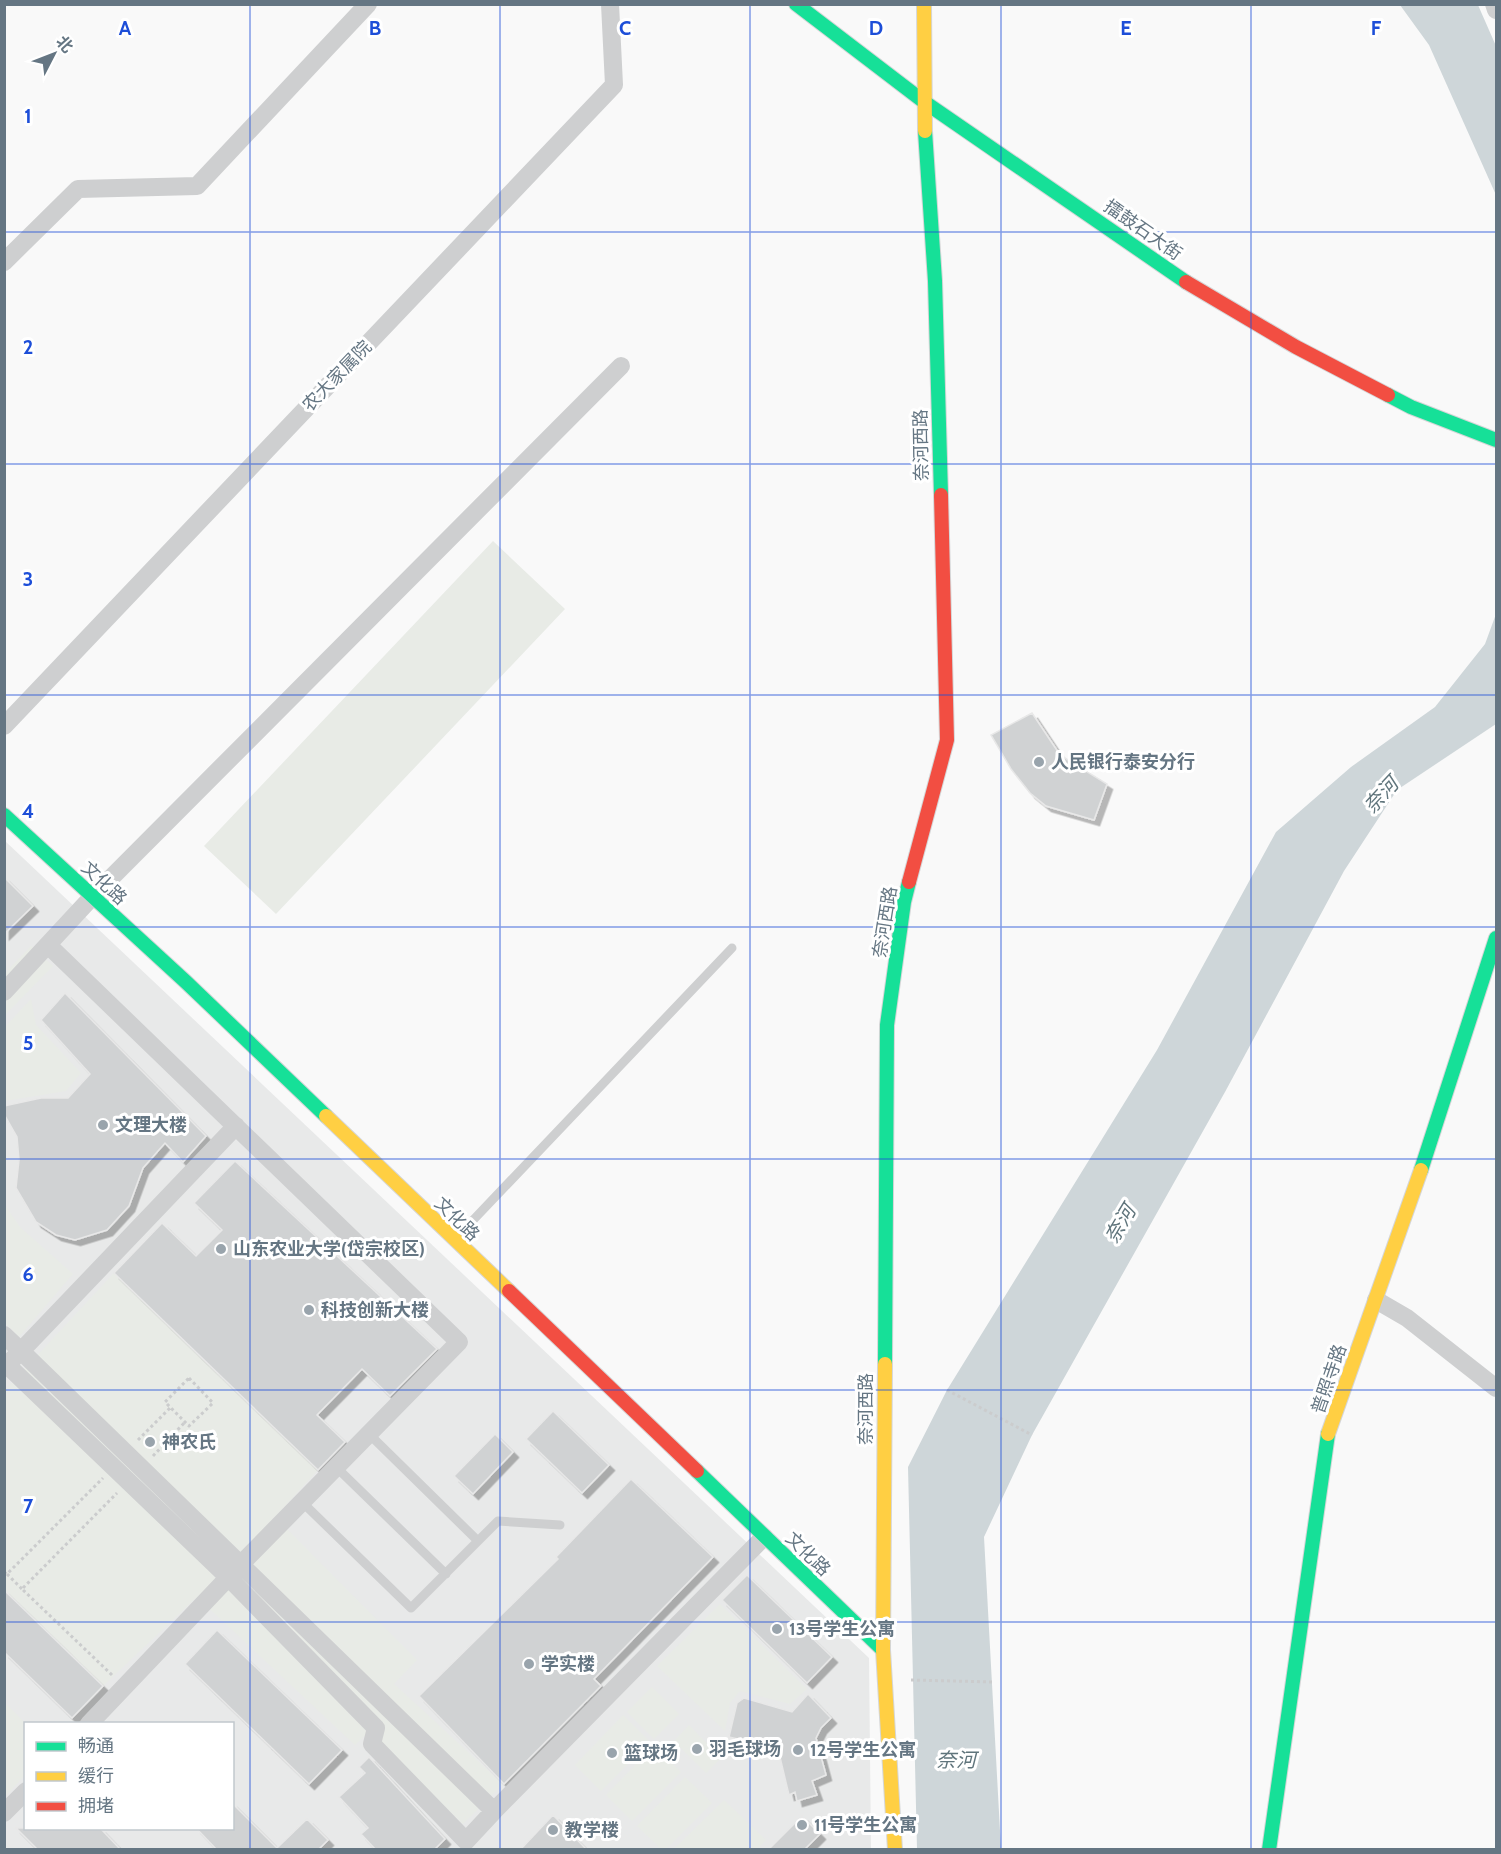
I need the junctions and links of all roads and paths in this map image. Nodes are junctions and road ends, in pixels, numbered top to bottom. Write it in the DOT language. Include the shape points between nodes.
graph roads {
  1 [pos="368,4"];
  2 [pos="610,4"];
  3 [pos="796,4"];
  4 [pos="924,4"];
  5 [pos="1494,4"];
  6 [pos="1497,10"];
  7 [pos="923,101"];
  8 [pos="4,262"];
  9 [pos="621,366"];
  10 [pos="1497,440"];
  11 [pos="4,726"];
  12 [pos="4,815"];
  13 [pos="92,897"];
  14 [pos="1497,938"];
  15 [pos="48,945"];
  16 [pos="732,948"];
  17 [pos="4,992"];
  18 [pos="236,1126"];
  19 [pos="453,1240"];
  20 [pos="1376,1300"];
  21 [pos="4,1335"];
  22 [pos="21,1351"];
  23 [pos="5,1365"];
  24 [pos="1497,1388"];
  25 [pos="947,1390"];
  26 [pos="170,1408"];
  27 [pos="185,1422"];
  28 [pos="369,1434"];
  29 [pos="1032,1435"];
  30 [pos="127,1451"];
  31 [pos="143,1466"];
  32 [pos="113,1467"];
  33 [pos="336,1467"];
  34 [pos="129,1481"];
  35 [pos="302,1502"];
  36 [pos="560,1525"];
  37 [pos="764,1537"];
  38 [pos="478,1541"];
  39 [pos="242,1563"];
  40 [pos="6,1573"];
  41 [pos="446,1574"];
  42 [pos="228,1577"];
  43 [pos="22,1589"];
  44 [pos="883,1650"];
  45 [pos="911,1680"];
  46 [pos="994,1682"];
  47 [pos="124,1687"];
  48 [pos="91,1722"];
  49 [pos="24,1793"];
  50 [pos="494,1811"];
  51 [pos="4,1813"];
  52 [pos="466,1847"];
  53 [pos="895,1850"];
  54 [pos="1269,1850"];
  1 -- 8 [label="street" via="197,186 78,189"];
  2 -- 11 [label="street, 农大家属院" via="614,85"];
  3 -- 7 [label="street, 擂鼓石大街"];
  4 -- 7 [label="street, 奈河西路"];
  5 -- 6 [label="street"];
  7 -- 10 [label="street, 擂鼓石大街" via="1233,311 1411,407"];
  7 -- 44 [label="street, 奈河西路" via="935,281 947,740 904,902 887,1025"];
  9 -- 13 [label="street"];
  12 -- 13 [label="street, 文化路"];
  13 -- 15 [label="street"];
  13 -- 19 [label="street, 文化路" via="186,982"];
  14 -- 20 [label="street, 普照寺路"];
  15 -- 17 [label="street"];
  15 -- 18 [label="street"];
  16 -- 19 [label="lane"];
  18 -- 22 [label="street"];
  18 -- 28 [label="street" via="459,1342"];
  19 -- 37 [label="street, 文化路"];
  20 -- 24 [label="street" via="1407,1318"];
  20 -- 54 [label="street, 普照寺路" via="1328,1435"];
  21 -- 22 [label="street"];
  22 -- 23 [label="street"];
  22 -- 30 [label="street"];
  23 -- 32 [label="street"];
  25 -- 29 [label="path"];
  26 -- 27 [label="path"];
  26 -- 27 [label="path" via="165,1402 189,1378 213,1402 189,1426"];
  26 -- 30 [label="path"];
  27 -- 31 [label="path"];
  28 -- 33 [label="street"];
  28 -- 38 [label="lane"];
  30 -- 31 [label="street"];
  31 -- 39 [label="street"];
  32 -- 34 [label="street"];
  32 -- 40 [label="path"];
  33 -- 35 [label="street"];
  33 -- 41 [label="lane"];
  34 -- 42 [label="street"];
  34 -- 43 [label="path"];
  35 -- 39 [label="street"];
  35 -- 41 [label="lane" via="411,1608"];
  36 -- 38 [label="lane" via="498,1521"];
  37 -- 44 [label="street, 文化路"];
  37 -- 50 [label="street"];
  38 -- 41 [label="lane"];
  39 -- 42 [label="street"];
  39 -- 50 [label="street"];
  40 -- 43 [label="path"];
  42 -- 47 [label="street"];
  42 -- 52 [label="street" via="376,1728 372,1744"];
  43 -- 47 [label="path"];
  44 -- 53 [label="street, 奈河西路"];
  45 -- 46 [label="path"];
  47 -- 48 [label="street"];
  49 -- 51 [label="street"];
  50 -- 52 [label="street"];
}
